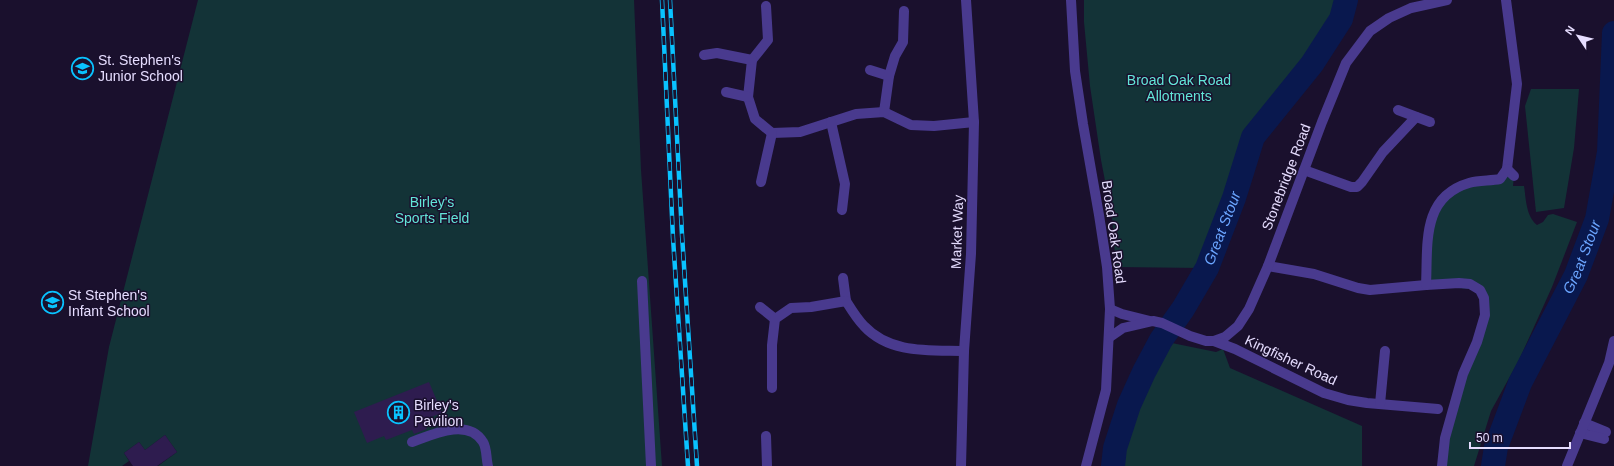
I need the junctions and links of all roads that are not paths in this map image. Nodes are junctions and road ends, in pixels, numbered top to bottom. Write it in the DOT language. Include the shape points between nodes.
graph roads {
  1 [pos="966,0"];
  2 [pos="1071,0"];
  3 [pos="1447,0"];
  4 [pos="1506,0"];
  5 [pos="766,6"];
  6 [pos="904,11"];
  7 [pos="704,55"];
  8 [pos="752,60"];
  9 [pos="870,70"];
  10 [pos="889,76"];
  11 [pos="726,92"];
  12 [pos="748,97"];
  13 [pos="1398,110"];
  14 [pos="884,112"];
  15 [pos="1416,117"];
  16 [pos="831,122"];
  17 [pos="974,122"];
  18 [pos="1430,122"];
  19 [pos="772,133"];
  20 [pos="1304,170"];
  21 [pos="761,182"];
  22 [pos="842,210"];
  23 [pos="1268,266"];
  24 [pos="843,278"];
  25 [pos="642,281"];
  26 [pos="1426,284"];
  27 [pos="846,301"];
  28 [pos="760,307"];
  29 [pos="1110,309"];
  30 [pos="775,319"];
  31 [pos="1152,321"];
  32 [pos="1110,337"];
  33 [pos="1214,341"];
  34 [pos="1614,341"];
  35 [pos="964,351"];
  36 [pos="1386,351"];
  37 [pos="772,388"];
  38 [pos="1380,404"];
  39 [pos="1438,409"];
  40 [pos="1584,423"];
  41 [pos="1580,433"];
  42 [pos="766,436"];
  43 [pos="412,442"];
  44 [pos="1575,446"];
  45 [pos="488,466"];
  46 [pos="651,466"];
  47 [pos="767,466"];
  48 [pos="961,466"];
  49 [pos="1086,466"];
  50 [pos="1442,466"];
  51 [pos="1567,466"];
  52 [pos="1572,466"];
  1 -- 17 [label="street, Market Way"];
  2 -- 29 [label="street, Broad Oak Road" via="1075,71 1107,267"];
  3 -- 20 [label="street, Stonebridge Road" via="1411,8 1389,18 1370,31 1346,63"];
  4 -- 26 [label="street" via="1517,84 1511,173 1500,179 1470,183 1454,189 1443,198 1431,219 1427,237"];
  5 -- 8 [label="street" via="768,40"];
  6 -- 10 [label="street" via="903,42 895,56"];
  7 -- 8 [label="street" via="717,53"];
  8 -- 12 [label="street"];
  9 -- 10 [label="street"];
  10 -- 14 [label="street"];
  11 -- 12 [label="street"];
  12 -- 19 [label="street" via="755,119"];
  13 -- 15 [label="street"];
  14 -- 16 [label="street" via="856,114"];
  14 -- 17 [label="street" via="911,125 934,126"];
  15 -- 18 [label="street"];
  15 -- 20 [label="street" via="1383,152 1357,187 1350,187"];
  16 -- 19 [label="street" via="800,132"];
  16 -- 22 [label="street" via="845,184"];
  17 -- 35 [label="street, Market Way" via="971,254"];
  19 -- 21 [label="street"];
  20 -- 23 [label="street, Stonebridge Road"];
  23 -- 26 [label="street" via="1314,274 1370,290"];
  23 -- 33 [label="street, Stonebridge Road" via="1244,318 1225,337"];
  24 -- 27 [label="street"];
  25 -- 46 [label="street"];
  26 -- 50 [label="street" via="1470,284 1480,290 1484,298 1485,315 1463,374 1445,438"];
  27 -- 30 [label="street" via="791,308"];
  27 -- 35 [label="street" via="864,326 882,340 908,349"];
  28 -- 30 [label="street"];
  29 -- 31 [label="street"];
  29 -- 32 [label="street, Broad Oak Road"];
  30 -- 37 [label="street"];
  31 -- 32 [label="street" via="1123,328"];
  31 -- 33 [label="street" via="1190,336"];
  32 -- 49 [label="street, Broad Oak Road" via="1106,390"];
  33 -- 38 [label="street, Kingfisher Road" via="1256,358 1324,393 1348,400"];
  34 -- 40 [label="street" via="1609,363"];
  35 -- 48 [label="street, Market Way"];
  36 -- 38 [label="street"];
  38 -- 39 [label="street, Kingfisher Road"];
  40 -- 41 [label="street"];
  40 -- 41 [label="street" via="1605,436"];
  41 -- 44 [label="street"];
  42 -- 47 [label="street"];
  43 -- 45 [label="street" via="445,429 461,429 477,434 484,443"];
  44 -- 51 [label="street"];
  44 -- 52 [label="street"];
}
